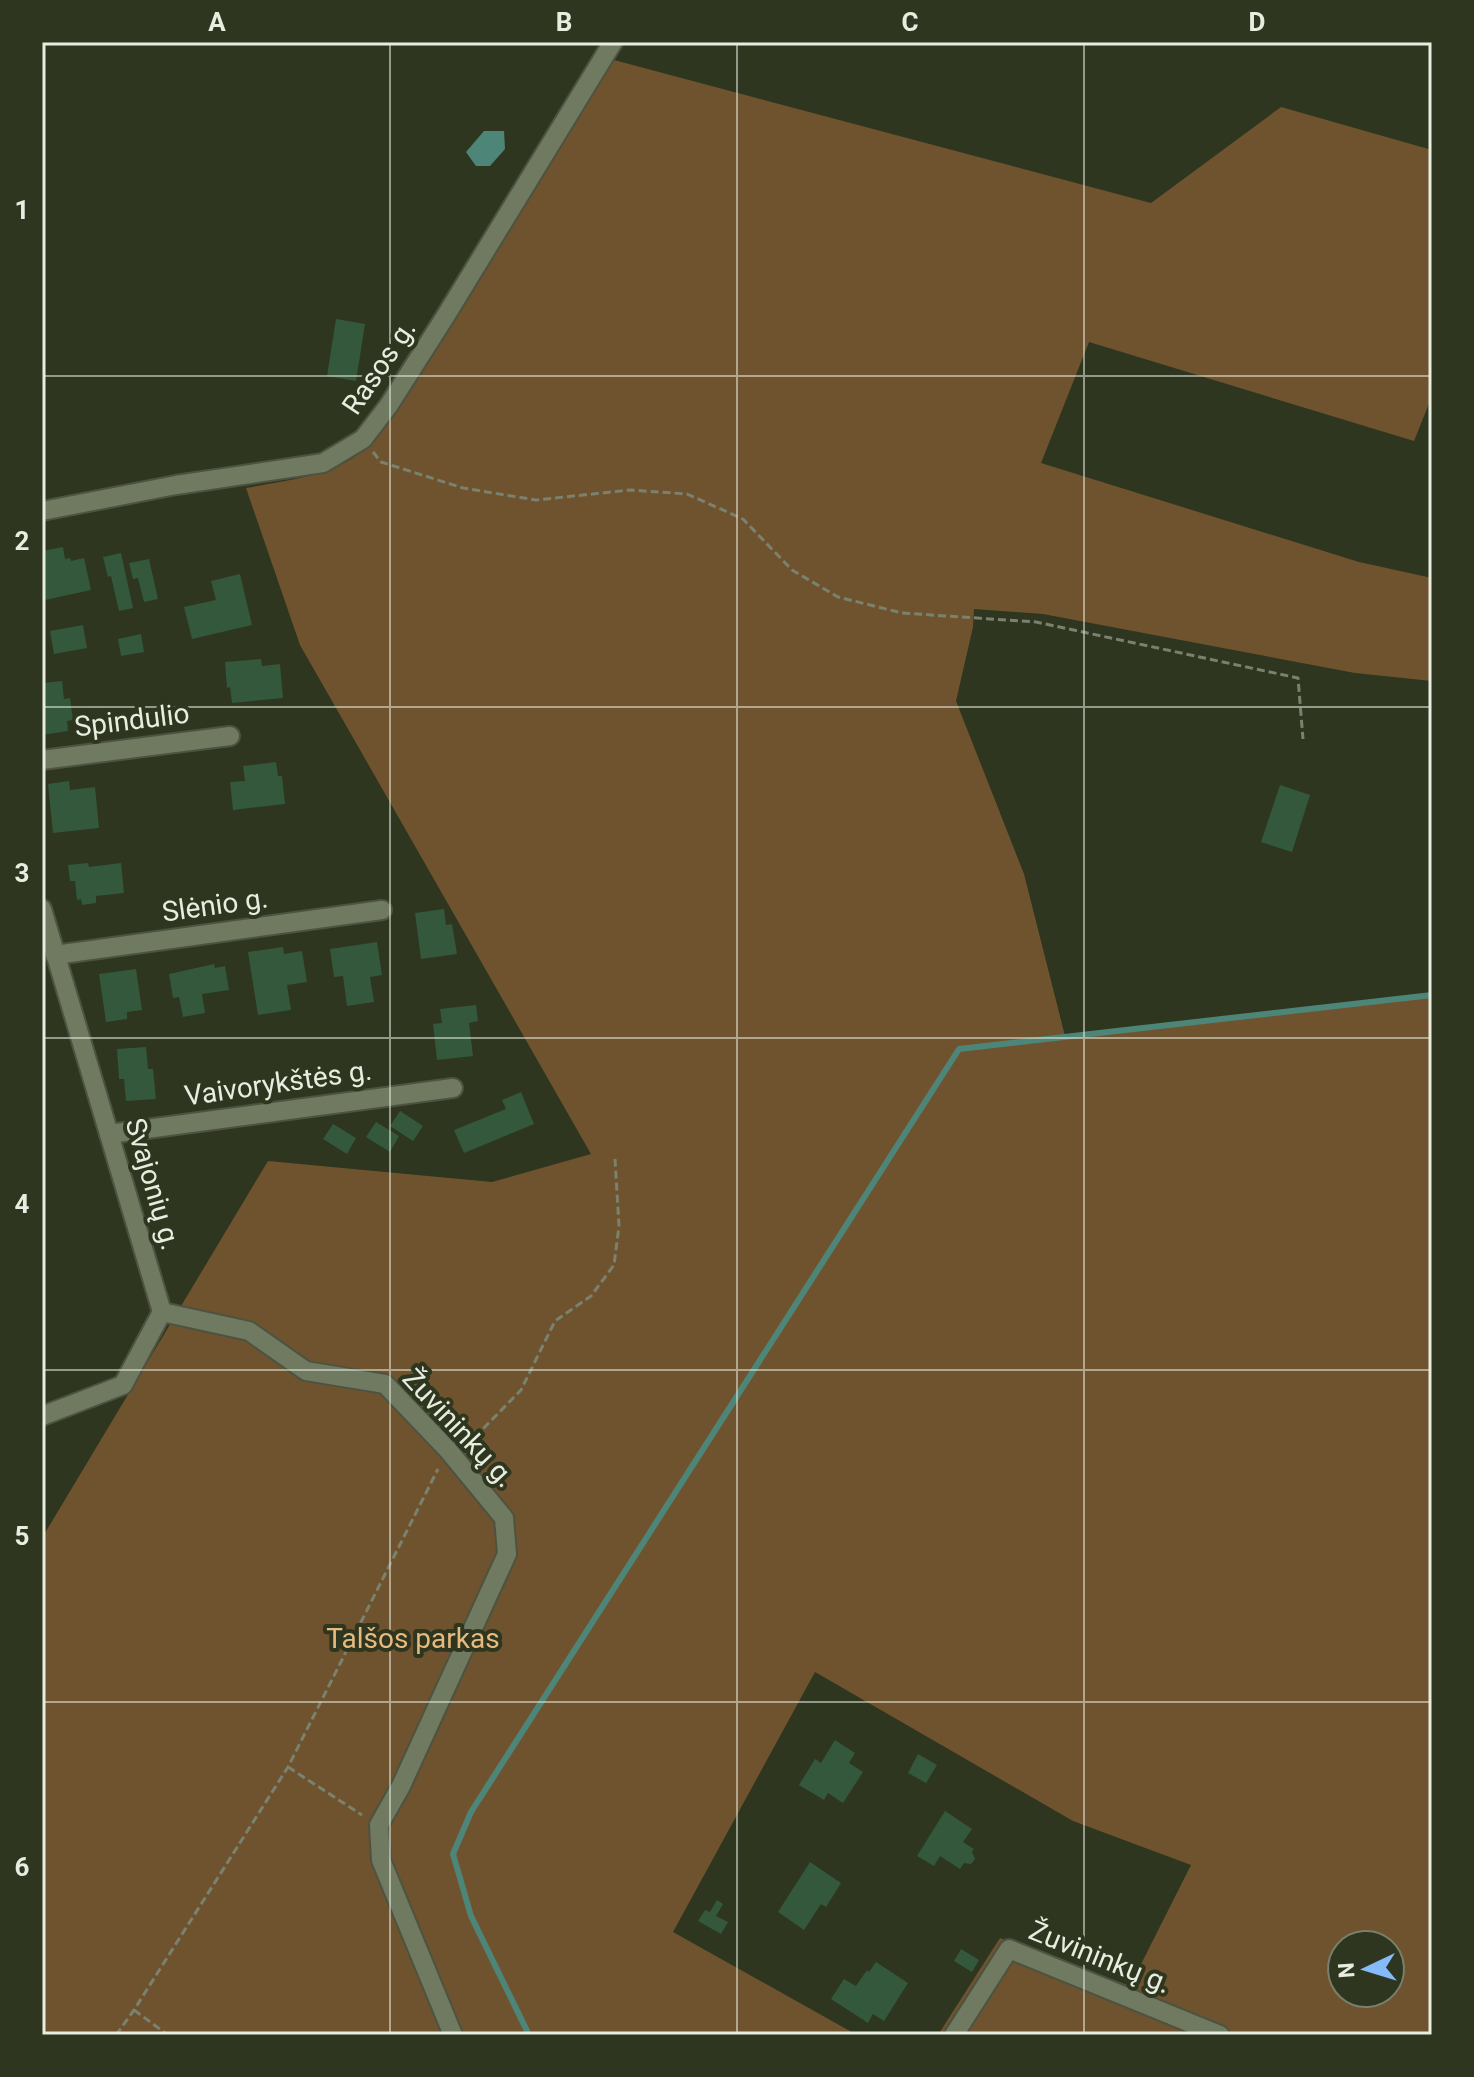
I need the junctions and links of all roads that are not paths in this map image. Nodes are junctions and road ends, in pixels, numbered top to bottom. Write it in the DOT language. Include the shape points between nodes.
graph roads {
  1 [pos="613,42"];
  2 [pos="42,511"];
  3 [pos="230,736"];
  4 [pos="42,760"];
  5 [pos="42,909"];
  6 [pos="382,910"];
  7 [pos="55,955"];
  8 [pos="453,1088"];
  9 [pos="109,1134"];
  10 [pos="162,1312"];
  11 [pos="42,1416"];
  12 [pos="453,2035"];
  13 [pos="954,2035"];
  14 [pos="1220,2035"];
  1 -- 2 [label="street, Rasos g." via="445,317 363,439 323,463"];
  3 -- 4 [label="street, Spindulio"];
  5 -- 7 [label="street, Svajonių g."];
  6 -- 7 [label="street, Slėnio g."];
  7 -- 9 [label="street, Svajonių g."];
  8 -- 9 [label="street, Vaivorykštės g."];
  9 -- 10 [label="street, Svajonių g."];
  10 -- 11 [label="street" via="123,1385"];
  10 -- 12 [label="street, Žuvininkų g." via="249,1331 306,1371 385,1384 504,1518 507,1554 379,1825 381,1860"];
  13 -- 14 [label="street, Žuvininkų g." via="1009,1949"];
}
